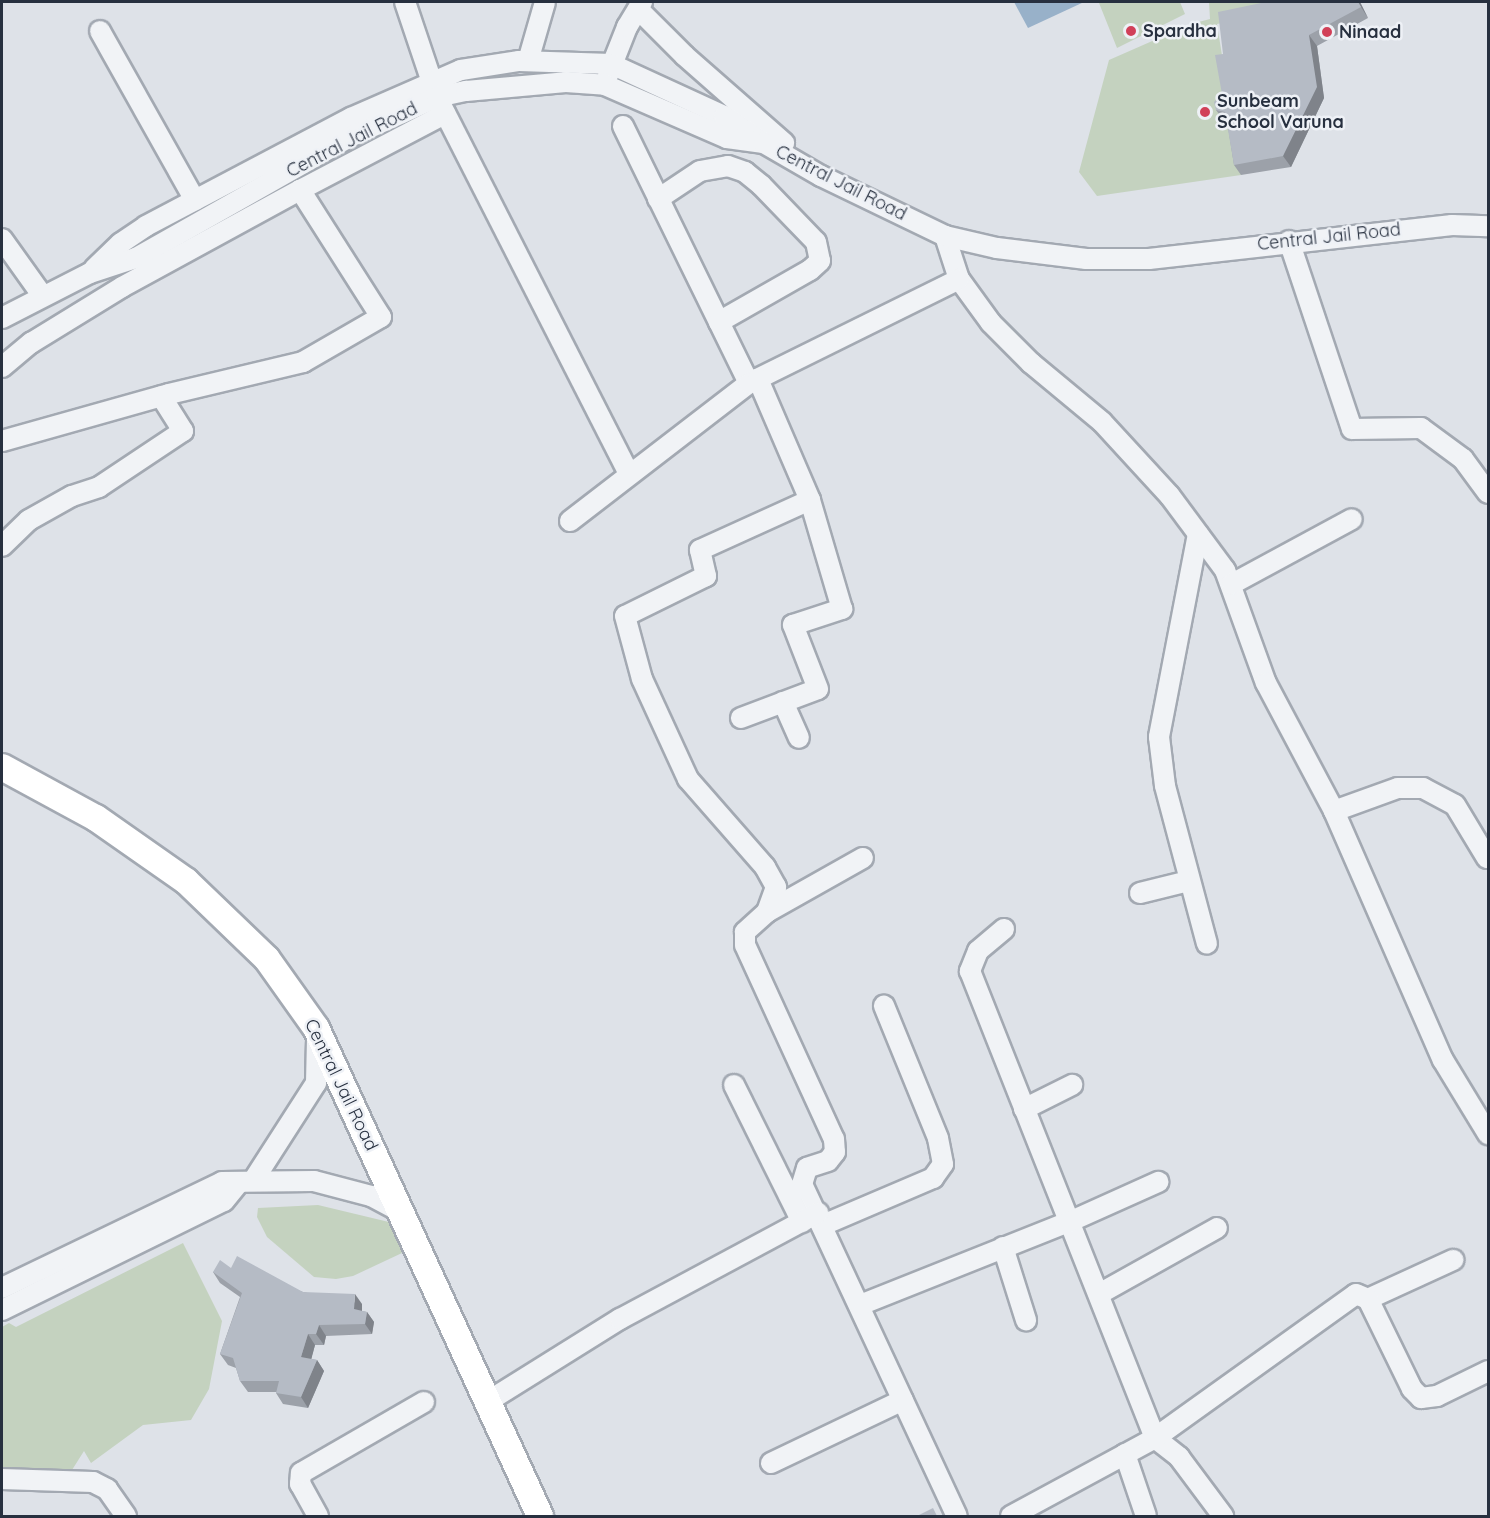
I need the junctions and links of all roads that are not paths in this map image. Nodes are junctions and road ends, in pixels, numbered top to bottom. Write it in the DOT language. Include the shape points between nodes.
graph roads {
  1 [pos="405,2"];
  2 [pos="545,2"];
  3 [pos="640,5"];
  4 [pos="100,31"];
  5 [pos="528,61"];
  6 [pos="611,64"];
  7 [pos="605,85"];
  8 [pos="437,97"];
  9 [pos="623,126"];
  10 [pos="764,143"];
  11 [pos="821,176"];
  12 [pos="300,190"];
  13 [pos="658,199"];
  14 [pos="195,200"];
  15 [pos="1488,226"];
  16 [pos="945,236"];
  17 [pos="2,239"];
  18 [pos="1289,241"];
  19 [pos="90,273"];
  20 [pos="959,279"];
  21 [pos="42,295"];
  22 [pos="2,318"];
  23 [pos="719,322"];
  24 [pos="2,367"];
  25 [pos="753,381"];
  26 [pos="161,396"];
  27 [pos="2,441"];
  28 [pos="629,474"];
  29 [pos="1488,493"];
  30 [pos="810,500"];
  31 [pos="1352,519"];
  32 [pos="570,521"];
  33 [pos="1198,534"];
  34 [pos="2,546"];
  35 [pos="1232,584"];
  36 [pos="783,702"];
  37 [pos="741,718"];
  38 [pos="800,738"];
  39 [pos="2,767"];
  40 [pos="1334,811"];
  41 [pos="862,858"];
  42 [pos="1487,858"];
  43 [pos="1189,881"];
  44 [pos="1140,893"];
  45 [pos="767,912"];
  46 [pos="1004,929"];
  47 [pos="1207,944"];
  48 [pos="884,1006"];
  49 [pos="316,1028"];
  50 [pos="735,1085"];
  51 [pos="1072,1086"];
  52 [pos="1024,1109"];
  53 [pos="1488,1134"];
  54 [pos="246,1182"];
  55 [pos="1158,1182"];
  56 [pos="403,1213"];
  57 [pos="814,1220"];
  58 [pos="1069,1222"];
  59 [pos="1217,1228"];
  60 [pos="1003,1247"];
  61 [pos="1453,1260"];
  62 [pos="2,1288"];
  63 [pos="1099,1294"];
  64 [pos="1368,1299"];
  65 [pos="860,1305"];
  66 [pos="2,1310"];
  67 [pos="1026,1320"];
  68 [pos="1488,1371"];
  69 [pos="903,1400"];
  70 [pos="424,1402"];
  71 [pos="487,1402"];
  72 [pos="1155,1438"];
  73 [pos="1125,1454"];
  74 [pos="771,1463"];
  75 [pos="2,1479"];
  76 [pos="1044,1508"];
  77 [pos="534,1515"];
  78 [pos="126,1516"];
  79 [pos="318,1516"];
  80 [pos="957,1516"];
  81 [pos="1011,1516"];
  82 [pos="1146,1516"];
  83 [pos="1223,1516"];
  1 -- 8 [label="street"];
  2 -- 5 [label="street"];
  3 -- 6 [label="street"];
  3 -- 11 [label="street" via="685,56"];
  4 -- 14 [label="street"];
  5 -- 6 [label="street"];
  5 -- 8 [label="street" via="461,70"];
  6 -- 7 [label="street"];
  6 -- 10 [label="street" via="724,116"];
  7 -- 8 [label="street, Central Jail Road" via="566,82"];
  7 -- 10 [label="street, Central Jail Road" via="727,138"];
  8 -- 12 [label="street"];
  8 -- 14 [label="street"];
  8 -- 19 [label="street, Central Jail Road" via="350,137 136,258"];
  8 -- 28 [label="street"];
  9 -- 13 [label="street"];
  10 -- 11 [label="street, Central Jail Road"];
  11 -- 16 [label="street, Central Jail Road"];
  12 -- 24 [label="street" via="122,287 31,343"];
  12 -- 26 [label="street" via="381,318 303,362"];
  13 -- 23 [label="street"];
  13 -- 23 [label="street" via="700,171 728,166 745,172 761,185 816,242 820,261 810,270"];
  14 -- 19 [label="street" via="122,243"];
  15 -- 18 [label="street, Central Jail Road" via="1452,225"];
  16 -- 18 [label="street, Central Jail Road" via="997,248 1149,259"];
  16 -- 20 [label="street"];
  17 -- 21 [label="street"];
  18 -- 29 [label="street" via="1352,429 1420,428 1463,459"];
  19 -- 21 [label="street, Central Jail Road"];
  20 -- 25 [label="street"];
  20 -- 33 [label="street" via="1009,344 1102,422 1170,496"];
  21 -- 22 [label="street, Central Jail Road"];
  23 -- 25 [label="street"];
  25 -- 28 [label="street"];
  25 -- 30 [label="street"];
  26 -- 27 [label="street"];
  26 -- 34 [label="street" via="183,431 99,487 72,496 29,520"];
  28 -- 32 [label="street"];
  30 -- 36 [label="street" via="842,609 793,625 818,689"];
  30 -- 45 [label="street" via="700,550 706,576 625,616 642,679 688,779 774,880 775,896"];
  31 -- 35 [label="street"];
  33 -- 35 [label="street"];
  33 -- 43 [label="street" via="1159,737 1165,786"];
  35 -- 40 [label="street" via="1266,683"];
  36 -- 37 [label="street"];
  36 -- 38 [label="street"];
  39 -- 49 [label="main road, Central Jail Road" via="96,818 186,881 267,959"];
  40 -- 42 [label="street" via="1398,788 1423,788 1455,805"];
  40 -- 53 [label="street" via="1443,1060"];
  41 -- 45 [label="street"];
  43 -- 44 [label="street"];
  43 -- 47 [label="street"];
  45 -- 57 [label="street" via="745,932 745,945 834,1139 835,1152 828,1161 807,1168 803,1175 802,1184"];
  46 -- 52 [label="street" via="978,951 970,971"];
  48 -- 57 [label="street" via="938,1138 943,1164 933,1178"];
  49 -- 54 [label="street" via="316,1083"];
  49 -- 56 [label="main road, Central Jail Road"];
  50 -- 57 [label="street"];
  51 -- 52 [label="street"];
  52 -- 58 [label="street"];
  54 -- 56 [label="street" via="314,1181 371,1196"];
  54 -- 62 [label="street" via="216,1184"];
  54 -- 66 [label="street" via="224,1201"];
  55 -- 58 [label="street"];
  56 -- 71 [label="main road, Central Jail Road"];
  57 -- 65 [label="street"];
  57 -- 71 [label="street" via="620,1319"];
  58 -- 60 [label="street"];
  58 -- 63 [label="street"];
  59 -- 63 [label="street"];
  60 -- 65 [label="street"];
  60 -- 67 [label="street"];
  61 -- 64 [label="street"];
  63 -- 72 [label="street"];
  64 -- 68 [label="street" via="1412,1389 1421,1398 1437,1396"];
  64 -- 72 [label="street" via="1356,1293 1347,1298"];
  65 -- 69 [label="street"];
  69 -- 74 [label="street"];
  69 -- 80 [label="street"];
  70 -- 79 [label="street" via="301,1473 300,1484"];
  71 -- 77 [label="main road, Central Jail Road"];
  72 -- 73 [label="street"];
  72 -- 83 [label="street" via="1179,1456"];
  73 -- 76 [label="street"];
  73 -- 82 [label="street"];
  75 -- 78 [label="street" via="93,1482 107,1489"];
  76 -- 81 [label="street"];
}
